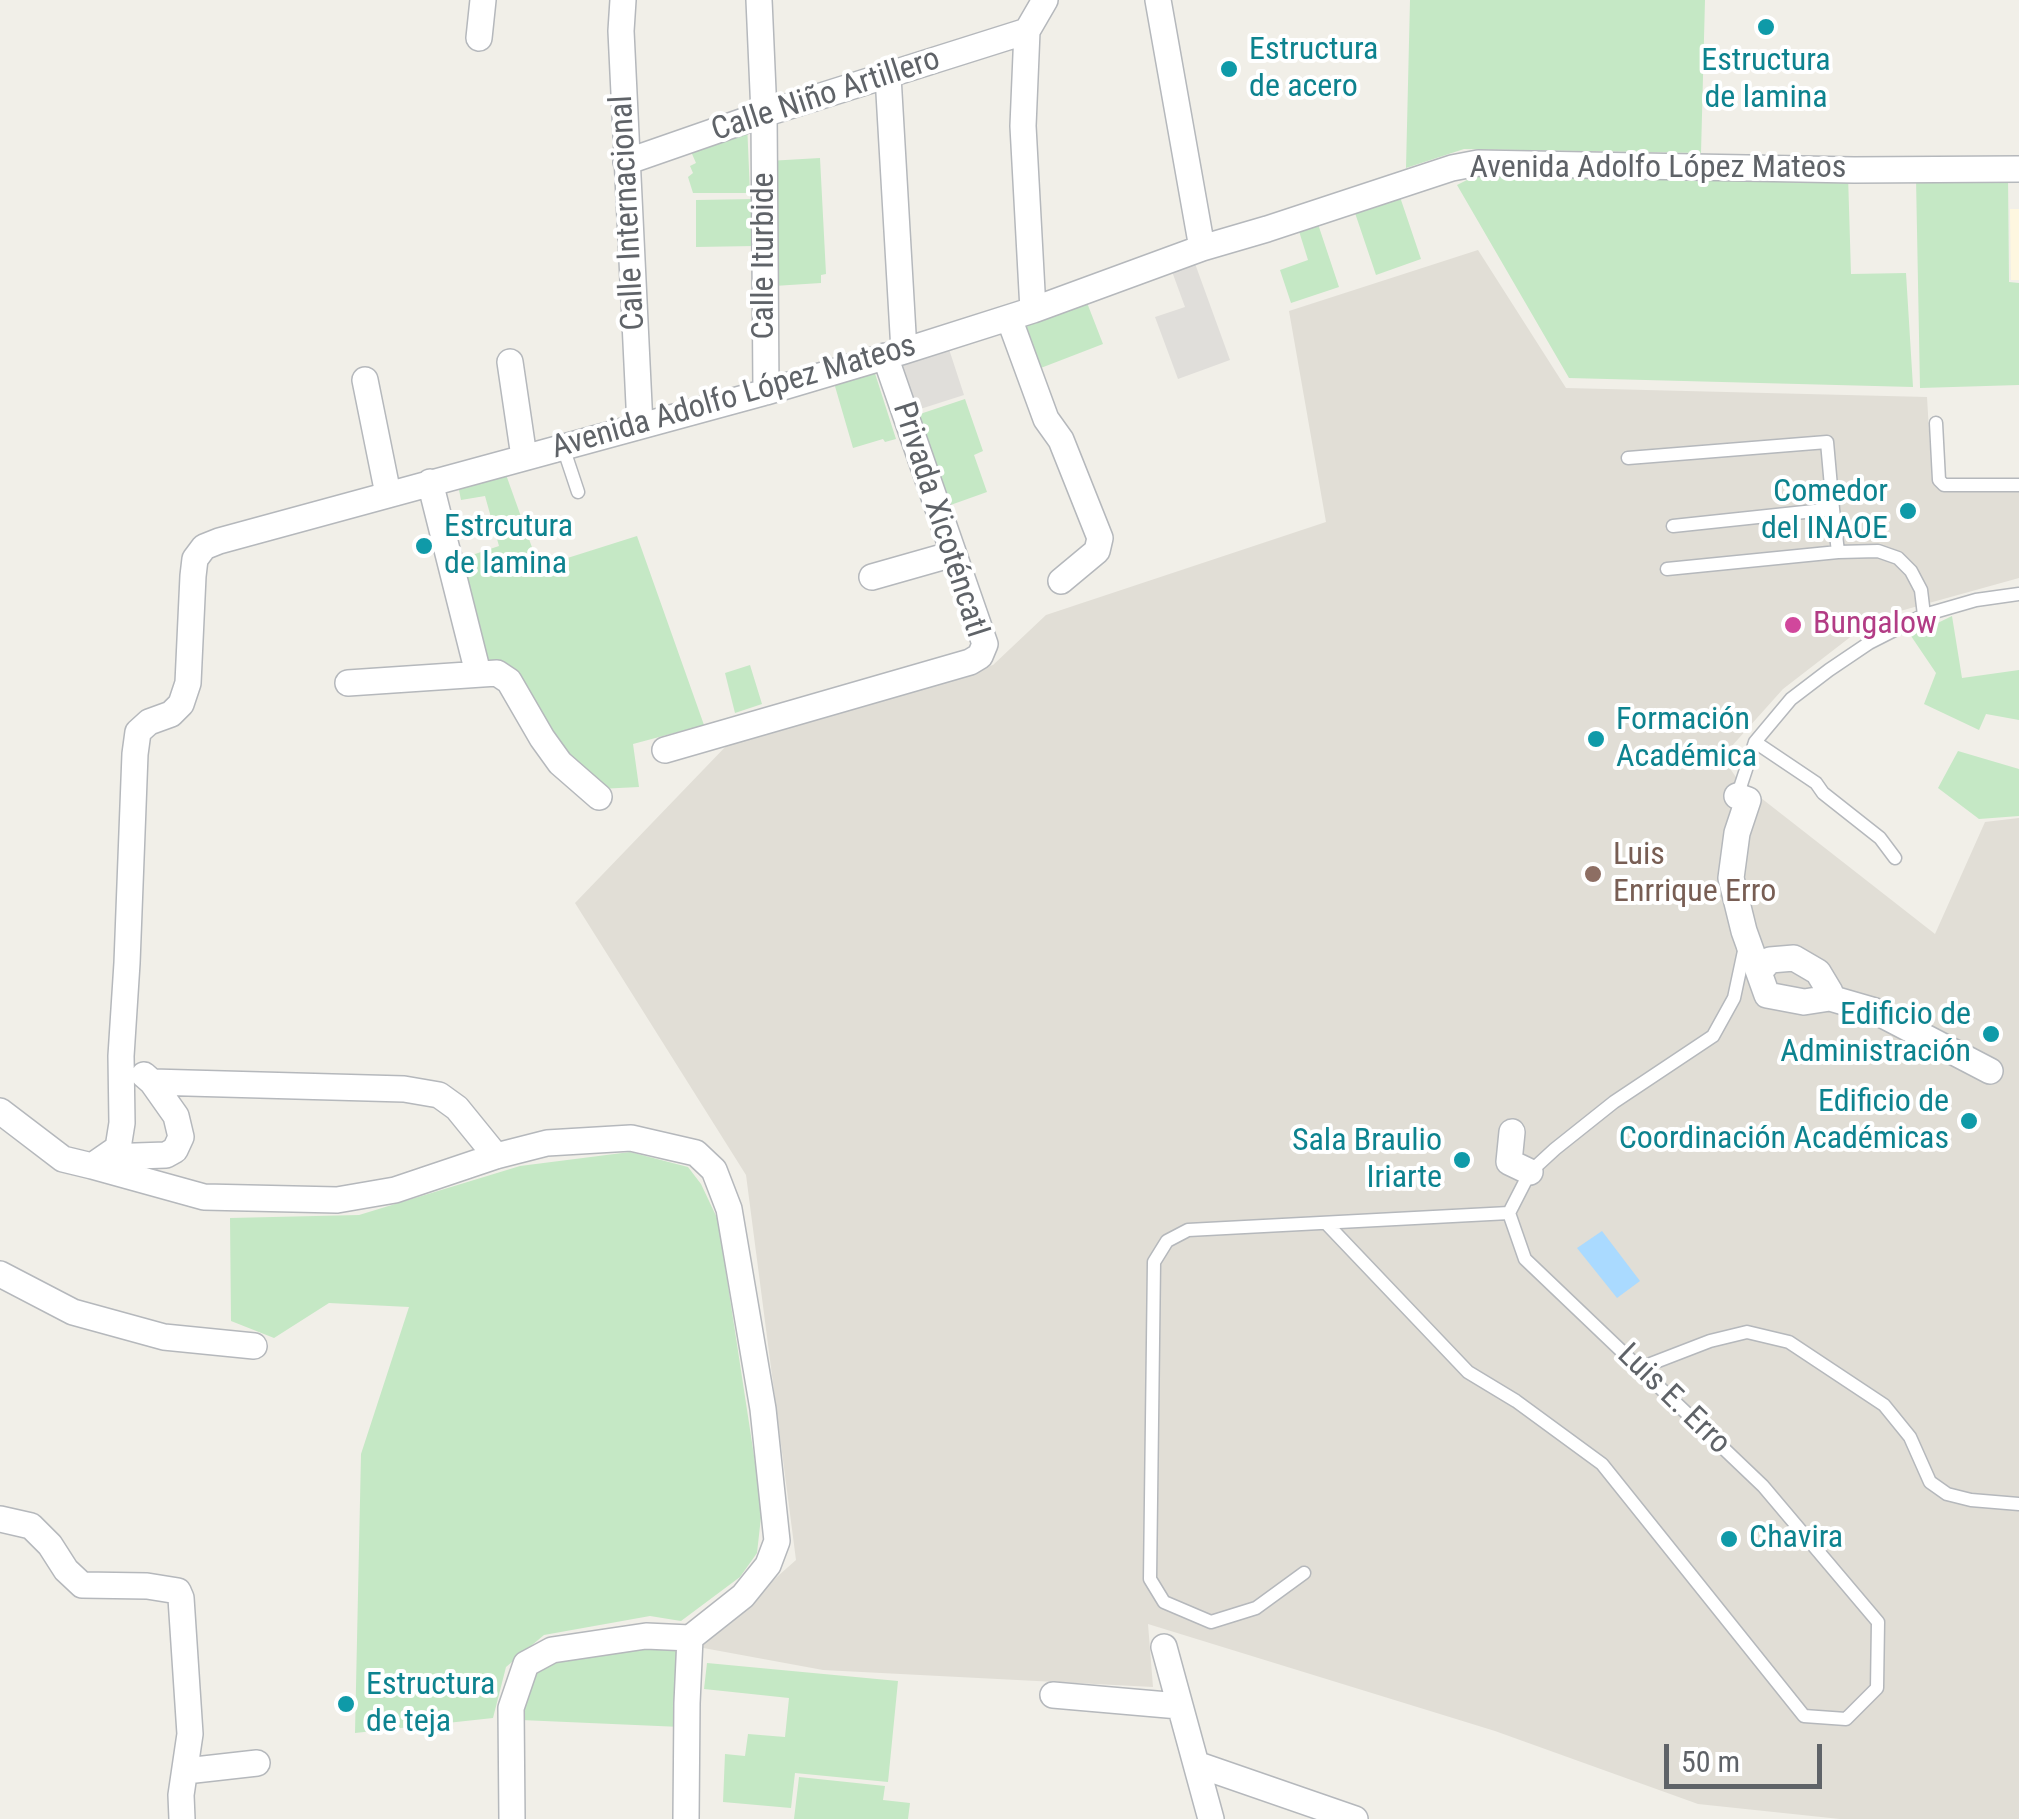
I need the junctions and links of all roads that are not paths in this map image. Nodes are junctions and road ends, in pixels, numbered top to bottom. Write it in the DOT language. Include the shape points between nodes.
graph roads {
  1 [pos="483,0"];
  2 [pos="623,0"];
  3 [pos="760,0"];
  4 [pos="1044,0"];
  5 [pos="1158,0"];
  6 [pos="1027,31"];
  7 [pos="480,38"];
  8 [pos="888,76"];
  9 [pos="764,114"];
  10 [pos="626,162"];
  11 [pos="2019,169"];
  12 [pos="1202,248"];
  13 [pos="1021,314"];
  14 [pos="894,354"];
  15 [pos="510,362"];
  16 [pos="365,380"];
  17 [pos="766,392"];
  18 [pos="1936,422"];
  19 [pos="640,426"];
  20 [pos="562,447"];
  21 [pos="524,457"];
  22 [pos="1628,458"];
  23 [pos="430,482"];
  24 [pos="2019,485"];
  25 [pos="578,492"];
  26 [pos="388,494"];
  27 [pos="1833,509"];
  28 [pos="1672,526"];
  29 [pos="1838,552"];
  30 [pos="954,554"];
  31 [pos="1666,569"];
  32 [pos="872,577"];
  33 [pos="1061,581"];
  34 [pos="2019,594"];
  35 [pos="1924,615"];
  36 [pos="478,673"];
  37 [pos="348,683"];
  38 [pos="1755,742"];
  39 [pos="665,750"];
  40 [pos="1737,796"];
  41 [pos="599,797"];
  42 [pos="1895,858"];
  43 [pos="1794,950"];
  44 [pos="1752,958"];
  45 [pos="1830,998"];
  46 [pos="121,1056"];
  47 [pos="1990,1071"];
  48 [pos="152,1082"];
  49 [pos="0,1111"];
  50 [pos="1512,1132"];
  51 [pos="496,1156"];
  52 [pos="99,1162"];
  53 [pos="1530,1172"];
  54 [pos="1510,1214"];
  55 [pos="1326,1223"];
  56 [pos="0,1274"];
  57 [pos="254,1346"];
  58 [pos="1640,1368"];
  59 [pos="2019,1504"];
  60 [pos="0,1519"];
  61 [pos="1304,1573"];
  62 [pos="690,1638"];
  63 [pos="1164,1646"];
  64 [pos="1053,1695"];
  65 [pos="1179,1706"];
  66 [pos="257,1763"];
  67 [pos="1196,1764"];
  68 [pos="186,1771"];
  69 [pos="182,1819"];
  70 [pos="512,1819"];
  71 [pos="686,1819"];
  72 [pos="1211,1819"];
  73 [pos="1354,1819"];
  1 -- 7 [label="street"];
  2 -- 10 [label="street, Calle Internacional"];
  3 -- 9 [label="street, Calle Iturbide"];
  4 -- 6 [label="street"];
  5 -- 12 [label="street"];
  6 -- 8 [label="street, Calle Niño Artillero"];
  6 -- 13 [label="street"];
  8 -- 9 [label="street, Calle Niño Artillero"];
  8 -- 14 [label="street, Privada Xicoténcatl"];
  9 -- 10 [label="street, Calle Niño Artillero"];
  9 -- 17 [label="street, Calle Iturbide"];
  10 -- 19 [label="street, Calle Internacional"];
  11 -- 12 [label="street, Avenida Adolfo López Mateos" via="1478,163"];
  12 -- 13 [label="street, Avenida Adolfo López Mateos"];
  13 -- 14 [label="street, Avenida Adolfo López Mateos"];
  13 -- 33 [label="street" via="1046,420 1061,440 1100,538 1097,551"];
  14 -- 17 [label="street, Avenida Adolfo López Mateos"];
  14 -- 30 [label="street, Privada Xicoténcatl"];
  15 -- 21 [label="street"];
  16 -- 26 [label="street"];
  17 -- 19 [label="street, Avenida Adolfo López Mateos"];
  18 -- 24 [label="lane" via="1944,485"];
  19 -- 20 [label="street, Avenida Adolfo López Mateos"];
  20 -- 21 [label="street, Avenida Adolfo López Mateos"];
  20 -- 25 [label="lane"];
  21 -- 23 [label="street, Avenida Adolfo López Mateos"];
  22 -- 27 [label="lane" via="1828,442"];
  23 -- 26 [label="street, Avenida Adolfo López Mateos"];
  23 -- 36 [label="street"];
  26 -- 46 [label="street, Avenida Adolfo López Mateos" via="219,541 195,559 188,683 181,704 138,732 136,743"];
  27 -- 28 [label="lane"];
  27 -- 29 [label="lane"];
  29 -- 31 [label="lane"];
  29 -- 35 [label="lane" via="1898,558 1921,590"];
  30 -- 32 [label="street"];
  30 -- 39 [label="street, Privada Xicoténcatl" via="984,644 980,656"];
  34 -- 35 [label="lane"];
  35 -- 38 [label="lane" via="1829,670"];
  36 -- 37 [label="street"];
  36 -- 41 [label="street" via="497,673 509,682 560,762"];
  38 -- 40 [label="lane"];
  38 -- 42 [label="lane" via="1816,784"];
  40 -- 44 [label="street" via="1748,800 1731,878"];
  43 -- 44 [label="lane"];
  44 -- 45 [label="street" via="1794,958 1818,972"];
  44 -- 45 [label="street" via="1767,995 1804,1002"];
  44 -- 53 [label="lane" via="1712,1036 1614,1102"];
  45 -- 47 [label="street" via="1875,1011"];
  46 -- 48 [label="street"];
  46 -- 52 [label="street, Avenida Adolfo López Mateos" via="118,1148"];
  48 -- 51 [label="street" via="438,1095"];
  48 -- 52 [label="street" via="176,1116 176,1150"];
  49 -- 52 [label="street" via="64,1159"];
  50 -- 53 [label="street" via="1508,1162"];
  51 -- 52 [label="street" via="396,1190 337,1200 204,1197"];
  51 -- 62 [label="street" via="548,1143 631,1138 696,1153 714,1170 729,1209 763,1409 776,1541 768,1566 743,1596"];
  53 -- 54 [label="lane"];
  54 -- 55 [label="lane"];
  54 -- 58 [label="lane, Luis E. Erro" via="1525,1259"];
  55 -- 58 [label="lane, Luis E. Erro" via="1468,1372 1602,1464 1804,1716 1846,1718 1877,1688 1878,1622 1763,1486"];
  55 -- 61 [label="lane" via="1188,1230 1167,1241 1154,1262 1150,1580 1164,1602 1211,1622 1256,1608"];
  56 -- 57 [label="street" via="74,1312 164,1338"];
  58 -- 59 [label="lane" via="1747,1332 1789,1342 1884,1405 1910,1437 1930,1482 1947,1494"];
  60 -- 68 [label="street" via="31,1526 82,1585 178,1590 190,1734"];
  62 -- 70 [label="street" via="646,1636 552,1650 526,1664 512,1708"];
  62 -- 71 [label="street"];
  63 -- 65 [label="street"];
  64 -- 65 [label="street"];
  65 -- 67 [label="street"];
  66 -- 68 [label="street"];
  67 -- 72 [label="street"];
  67 -- 73 [label="street"];
  68 -- 69 [label="street"];
}
